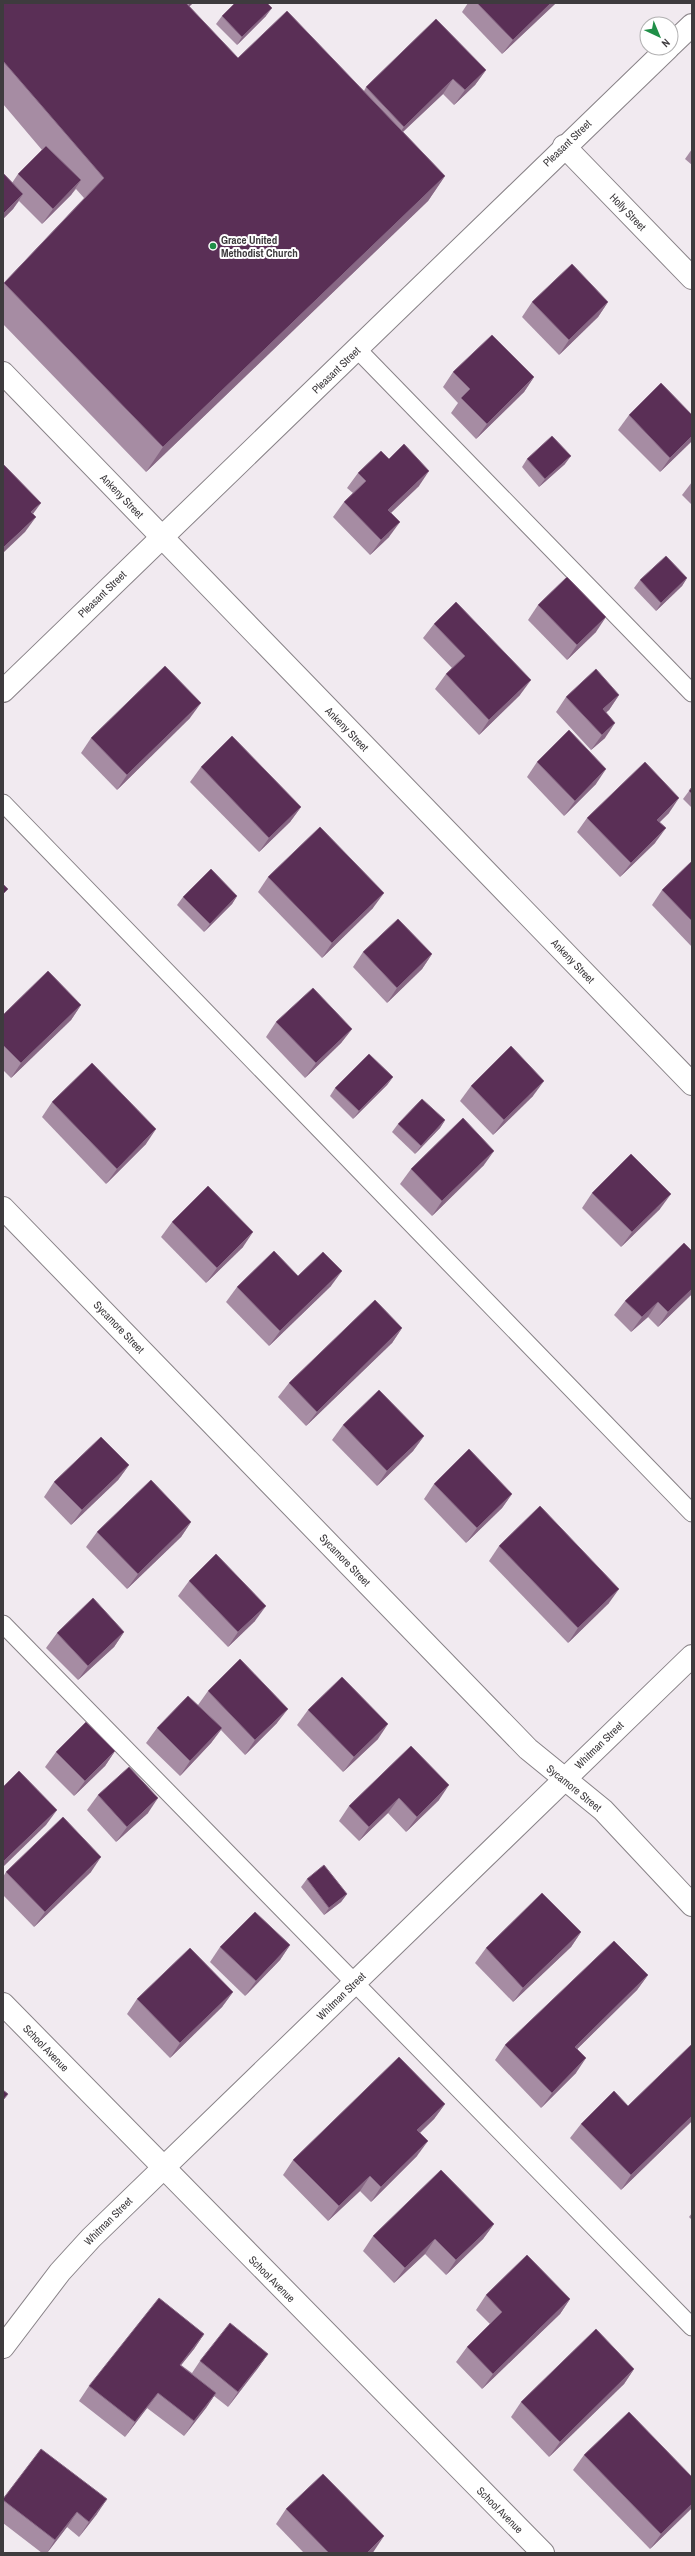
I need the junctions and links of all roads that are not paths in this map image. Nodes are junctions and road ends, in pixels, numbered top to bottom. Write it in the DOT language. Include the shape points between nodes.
graph roads {
  1 [pos="692,25"];
  2 [pos="679,37"];
  3 [pos="660,56"];
  4 [pos="564,146"];
  5 [pos="692,278"];
  6 [pos="358,350"];
  7 [pos="3,373"];
  8 [pos="161,537"];
  9 [pos="3,691"];
  10 [pos="692,693"];
  11 [pos="3,803"];
  12 [pos="692,1084"];
  13 [pos="3,1208"];
  14 [pos="692,1513"];
  15 [pos="3,1624"];
  16 [pos="692,1656"];
  17 [pos="564,1779"];
  18 [pos="692,1905"];
  19 [pos="355,1982"];
  20 [pos="3,2004"];
  21 [pos="162,2167"];
  22 [pos="692,2327"];
  23 [pos="3,2348"];
  24 [pos="543,2553"];
  1 -- 2 [label="street"];
  3 -- 4 [label="street, Pleasant Street"];
  4 -- 5 [label="street, Holly Street"];
  4 -- 6 [label="street, Pleasant Street"];
  6 -- 8 [label="street, Pleasant Street"];
  6 -- 10 [label="lane"];
  7 -- 8 [label="street, Ankeny Street"];
  8 -- 9 [label="street, Pleasant Street"];
  8 -- 12 [label="street, Ankeny Street"];
  11 -- 14 [label="lane"];
  13 -- 17 [label="street, Sycamore Street" via="528,1749"];
  15 -- 19 [label="lane"];
  16 -- 17 [label="street, Whitman Street"];
  17 -- 18 [label="street, Sycamore Street" via="603,1810"];
  17 -- 19 [label="street, Whitman Street"];
  19 -- 21 [label="street, Whitman Street"];
  19 -- 22 [label="lane"];
  20 -- 21 [label="street, School Avenue"];
  21 -- 23 [label="street, Whitman Street" via="60,2272"];
  21 -- 24 [label="street, School Avenue"];
}
